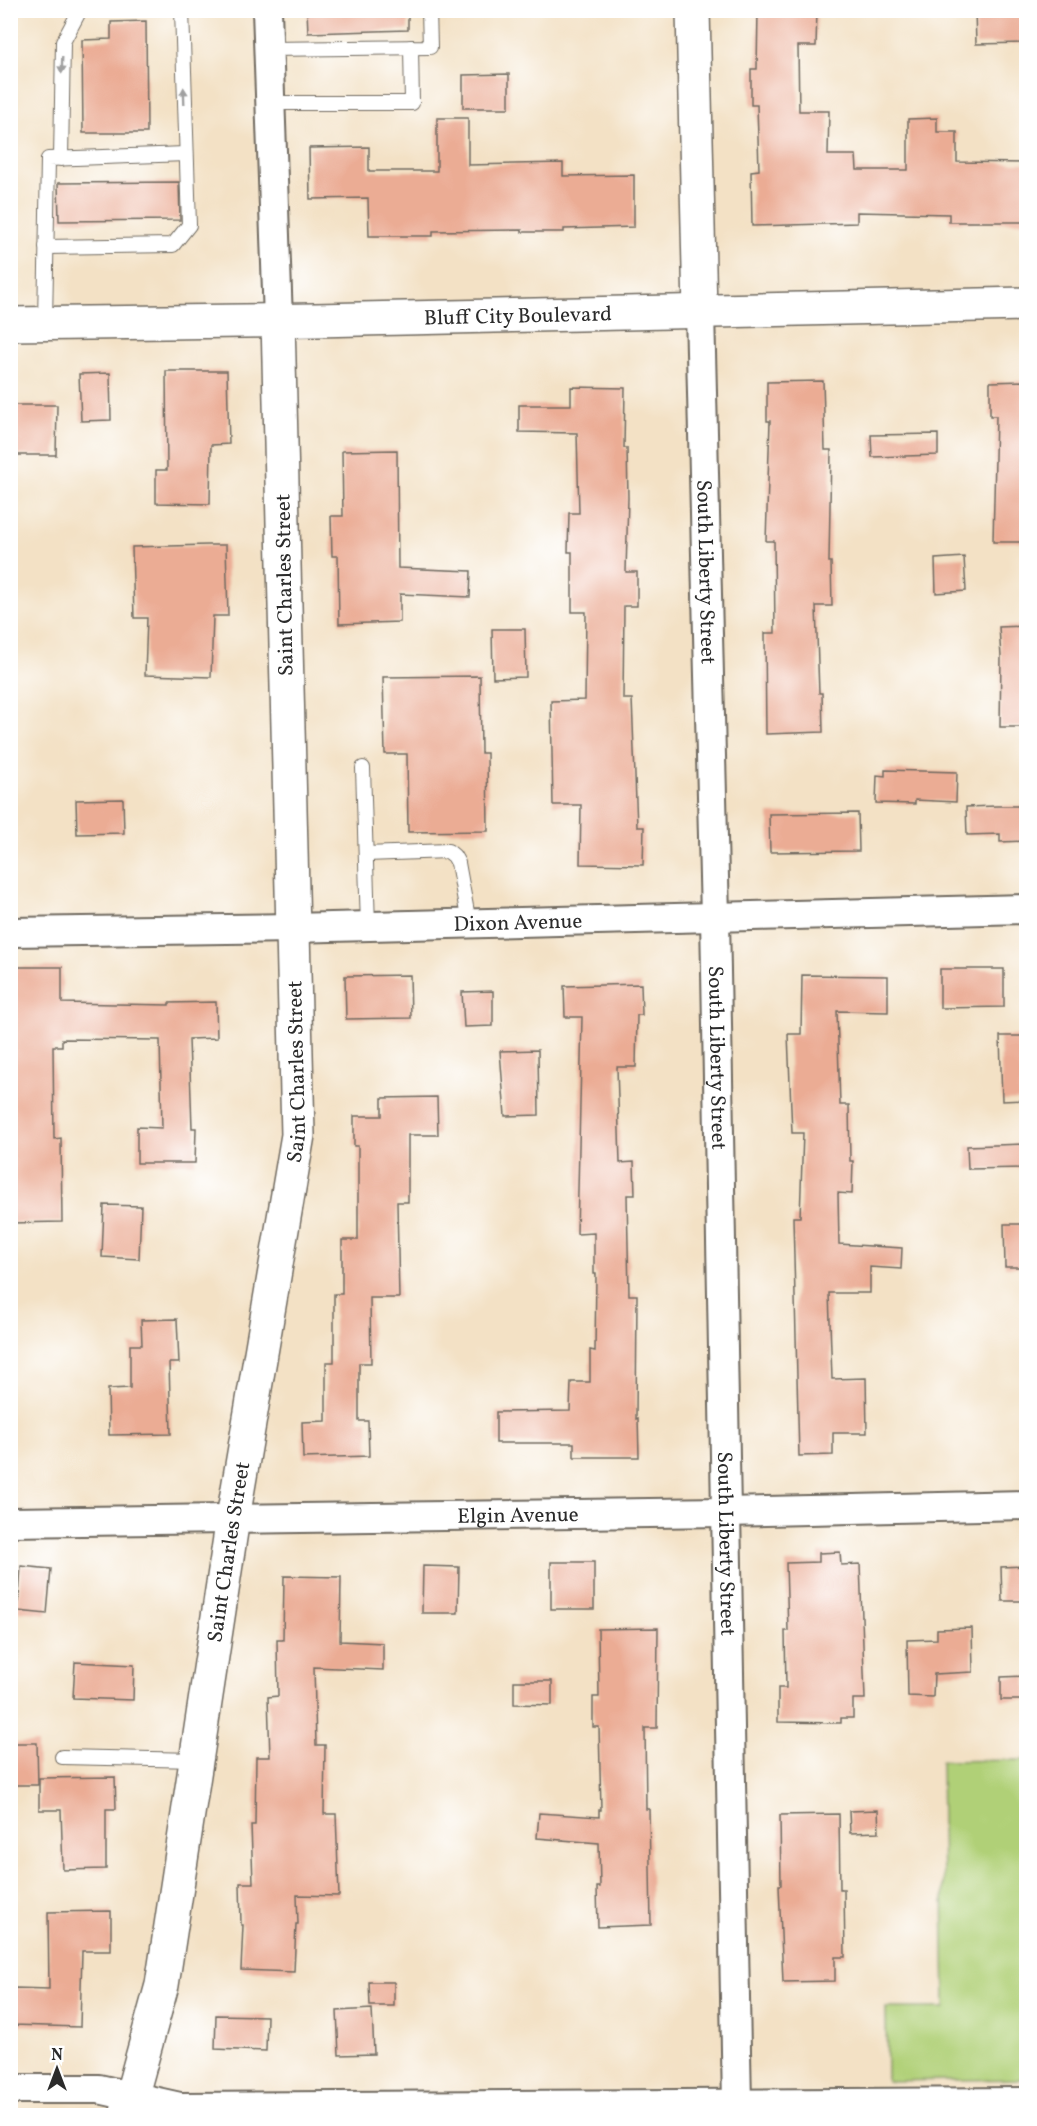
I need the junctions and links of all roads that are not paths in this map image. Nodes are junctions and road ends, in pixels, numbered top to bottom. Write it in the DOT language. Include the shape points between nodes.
graph roads {
  1 [pos="80,10"];
  2 [pos="182,10"];
  3 [pos="267,10"];
  4 [pos="429,10"];
  5 [pos="693,10"];
  6 [pos="411,47"];
  7 [pos="268,49"];
  8 [pos="270,103"];
  9 [pos="186,154"];
  10 [pos="61,159"];
  11 [pos="46,247"];
  12 [pos="1026,304"];
  13 [pos="700,312"];
  14 [pos="278,320"];
  15 [pos="45,323"];
  16 [pos="10,324"];
  17 [pos="363,768"];
  18 [pos="366,854"];
  19 [pos="1026,909"];
  20 [pos="715,917"];
  21 [pos="470,923"];
  22 [pos="368,926"];
  23 [pos="292,928"];
  24 [pos="10,932"];
  25 [pos="1026,1505"];
  26 [pos="724,1512"];
  27 [pos="233,1518"];
  28 [pos="10,1522"];
  29 [pos="62,1757"];
  30 [pos="196,1760"];
  31 [pos="10,2090"];
  32 [pos="1026,2102"];
  33 [pos="737,2105"];
  34 [pos="129,2107"];
  1 -- 10 [label="lane, one-way" via="63,42"];
  9 -- 2 [label="lane, one-way"];
  3 -- 7 [label="street, Saint Charles Street"];
  4 -- 6 [label="lane" via="430,47"];
  5 -- 13 [label="main road, South Liberty Street"];
  6 -- 7 [label="lane"];
  6 -- 8 [label="lane" via="412,104"];
  7 -- 8 [label="street, Saint Charles Street"];
  8 -- 14 [label="street, Saint Charles Street"];
  9 -- 10 [label="lane"];
  9 -- 11 [label="lane" via="189,225 173,245"];
  10 -- 11 [label="lane" via="48,159"];
  11 -- 15 [label="lane"];
  12 -- 13 [label="main road, Bluff City Boulevard"];
  13 -- 14 [label="main road, Bluff City Boulevard"];
  13 -- 20 [label="street, South Liberty Street"];
  14 -- 15 [label="main road, Bluff City Boulevard"];
  14 -- 23 [label="main road, Saint Charles Street"];
  15 -- 16 [label="main road, Bluff City Boulevard"];
  17 -- 18 [label="lane"];
  18 -- 21 [label="lane" via="448,851 458,863"];
  18 -- 22 [label="lane"];
  19 -- 20 [label="street, Dixon Avenue"];
  20 -- 21 [label="street, Dixon Avenue"];
  20 -- 26 [label="street, South Liberty Street"];
  21 -- 22 [label="street, Dixon Avenue"];
  22 -- 23 [label="street, Dixon Avenue"];
  23 -- 24 [label="street, Dixon Avenue"];
  23 -- 27 [label="main road, Saint Charles Street" via="298,1135"];
  25 -- 26 [label="street, Elgin Avenue"];
  26 -- 27 [label="street, Elgin Avenue"];
  26 -- 33 [label="street, South Liberty Street"];
  27 -- 28 [label="street, Elgin Avenue"];
  27 -- 30 [label="main road, Saint Charles Street"];
  29 -- 30 [label="lane"];
  30 -- 34 [label="main road, Saint Charles Street" via="162,1986"];
  31 -- 34 [label="street" via="99,2089"];
  32 -- 33 [label="street"];
  33 -- 34 [label="street"];
}
